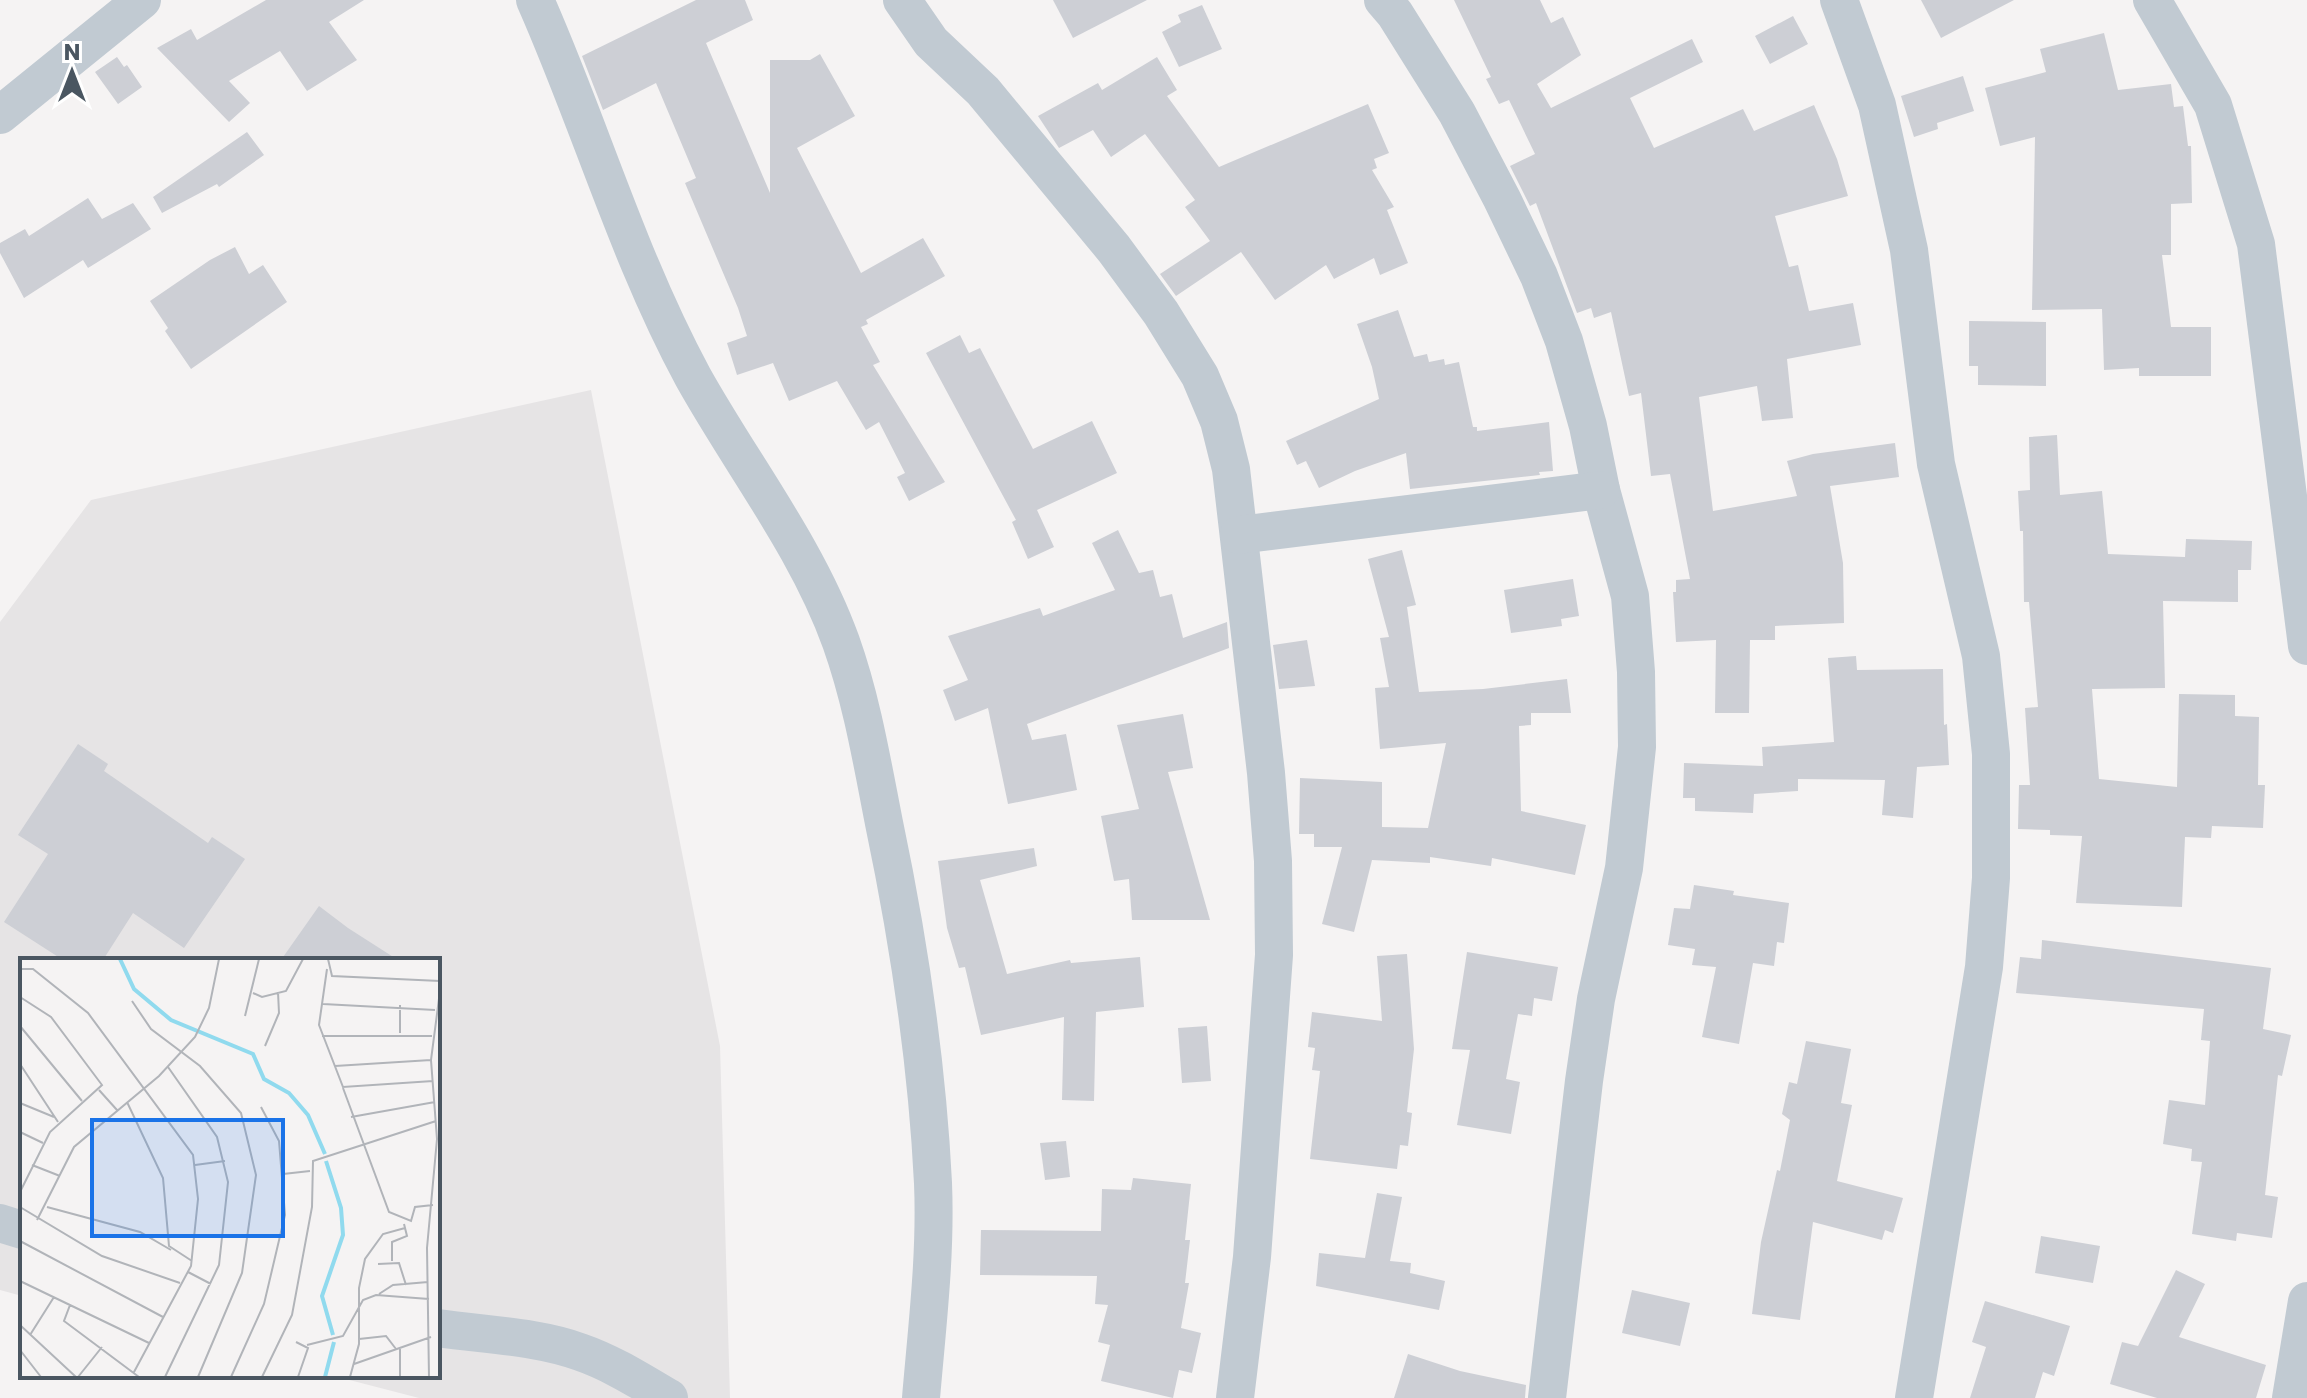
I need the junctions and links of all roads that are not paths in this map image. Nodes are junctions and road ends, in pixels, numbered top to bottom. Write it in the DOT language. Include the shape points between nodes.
graph roads {
  1 [pos="142,0"];
  2 [pos="535,0"];
  3 [pos="902,0"];
  4 [pos="1383,0"];
  5 [pos="1839,0"];
  6 [pos="2152,0"];
  7 [pos="0,115"];
  8 [pos="1601,490"];
  9 [pos="1239,535"];
  10 [pos="2307,646"];
  11 [pos="0,1223"];
  12 [pos="20,1229"];
  13 [pos="2307,1301"];
  14 [pos="440,1328"];
  15 [pos="669,1398"];
  16 [pos="921,1398"];
  17 [pos="1235,1398"];
  18 [pos="1547,1398"];
  19 [pos="1914,1398"];
  20 [pos="2291,1398"];
  1 -- 7 [label="street"];
  2 -- 16 [label="street" via="663,314 693,376 812,575 859,696 922,1043 933,1255"];
  3 -- 9 [label="street" via="931,42 983,91 1161,313 1200,376 1219,421"];
  4 -- 8 [label="street" via="1457,113 1539,276 1568,355"];
  5 -- 19 [label="street" via="1877,105 1909,250 1936,464 1981,656 1991,754 1991,878 1984,967"];
  6 -- 10 [label="street" via="2213,105 2256,244"];
  8 -- 9 [label="street"];
  8 -- 18 [label="street" via="1630,596 1637,747 1624,868 1584,1081"];
  9 -- 17 [label="street" via="1266,773 1274,955 1252,1257"];
  11 -- 12 [label="street"];
  13 -- 20 [label="street"];
  14 -- 15 [label="street" via="577,1351"];
}
